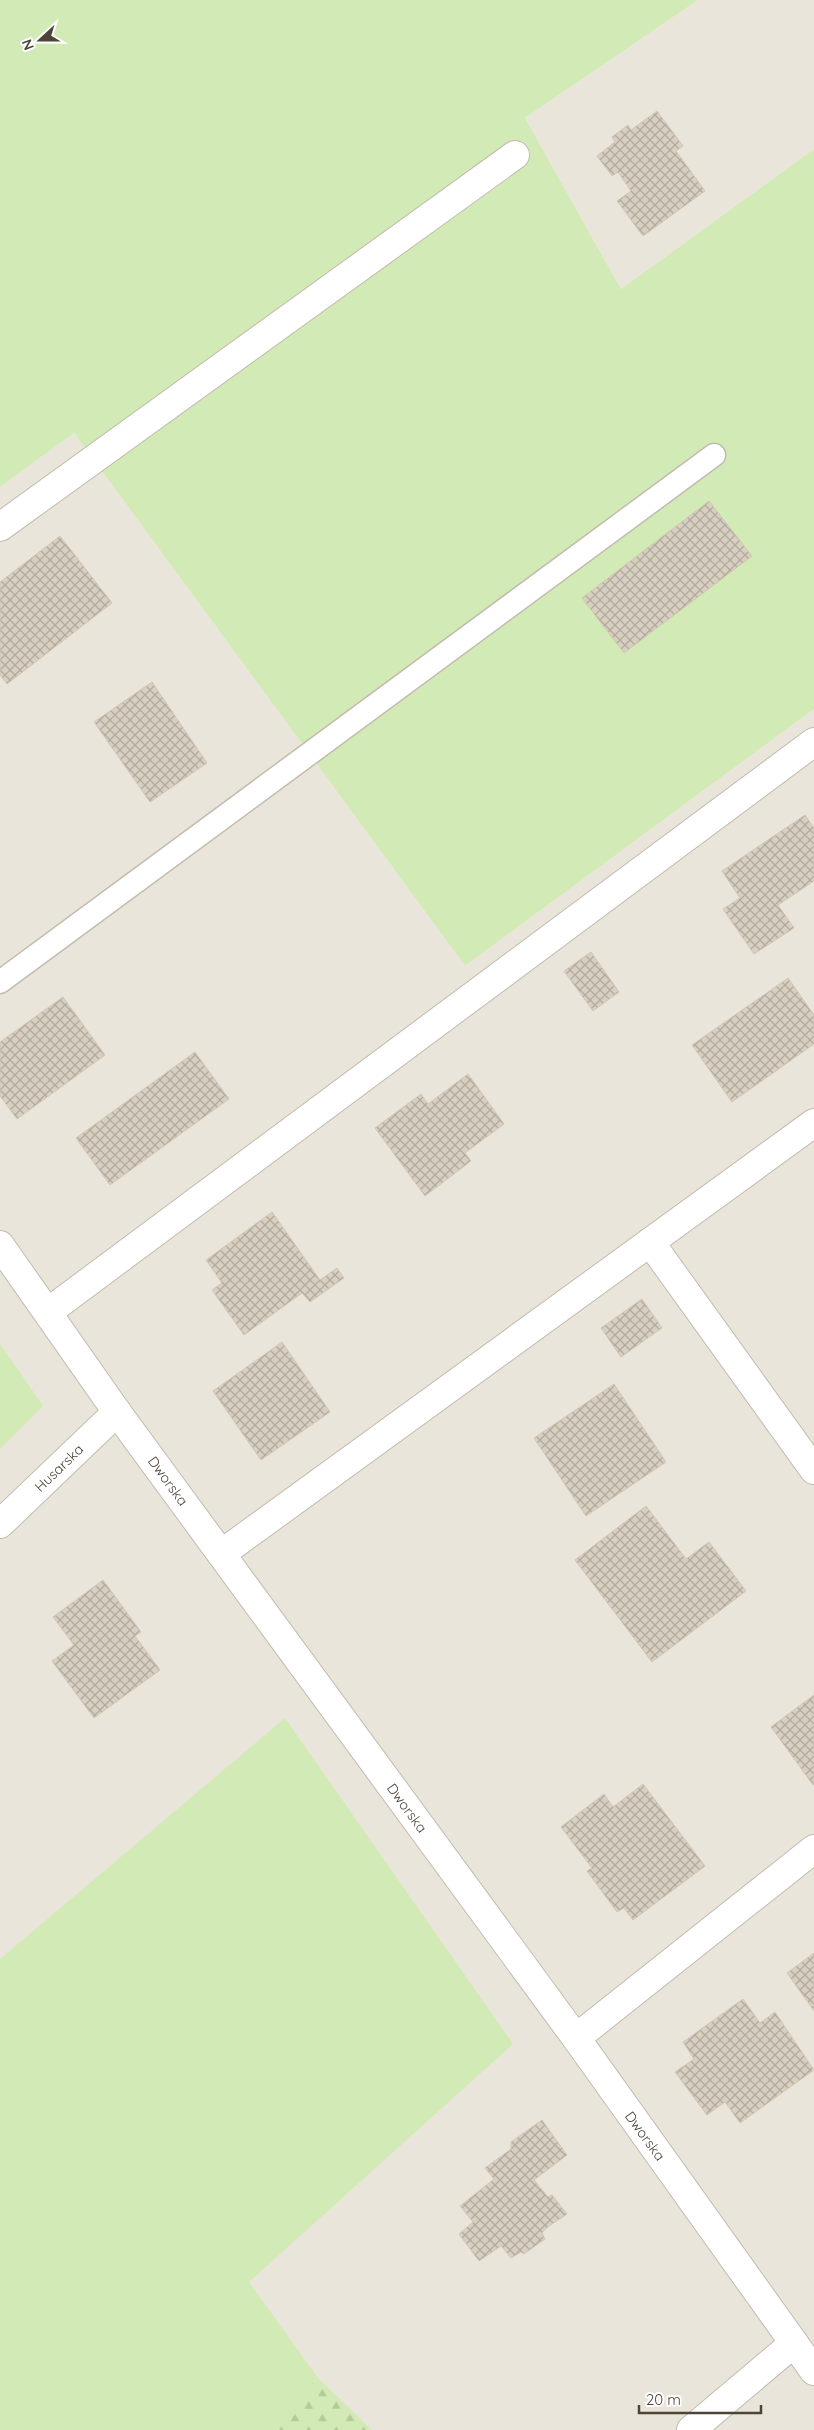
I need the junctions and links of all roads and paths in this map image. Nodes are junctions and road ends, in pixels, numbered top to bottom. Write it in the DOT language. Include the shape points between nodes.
graph roads {
  1 [pos="516,155"];
  2 [pos="714,455"];
  3 [pos="0,527"];
  4 [pos="814,742"];
  5 [pos="0,982"];
  6 [pos="814,1123"];
  7 [pos="650,1242"];
  8 [pos="0,1246"];
  9 [pos="48,1312"];
  10 [pos="117,1412"];
  11 [pos="814,1470"];
  12 [pos="0,1524"];
  13 [pos="222,1554"];
  14 [pos="814,1849"];
  15 [pos="576,2038"];
  16 [pos="794,2343"];
  17 [pos="814,2371"];
  18 [pos="690,2430"];
  1 -- 3 [label="street"];
  2 -- 5 [label="lane"];
  4 -- 9 [label="street"];
  6 -- 7 [label="street"];
  7 -- 11 [label="street"];
  7 -- 13 [label="street"];
  8 -- 9 [label="street, Dworska"];
  9 -- 10 [label="street, Dworska"];
  10 -- 12 [label="street, Husarska"];
  10 -- 13 [label="street, Dworska"];
  13 -- 15 [label="street, Dworska"];
  14 -- 15 [label="street"];
  15 -- 16 [label="street, Dworska"];
  16 -- 17 [label="street, Dworska"];
  16 -- 18 [label="street"];
}
